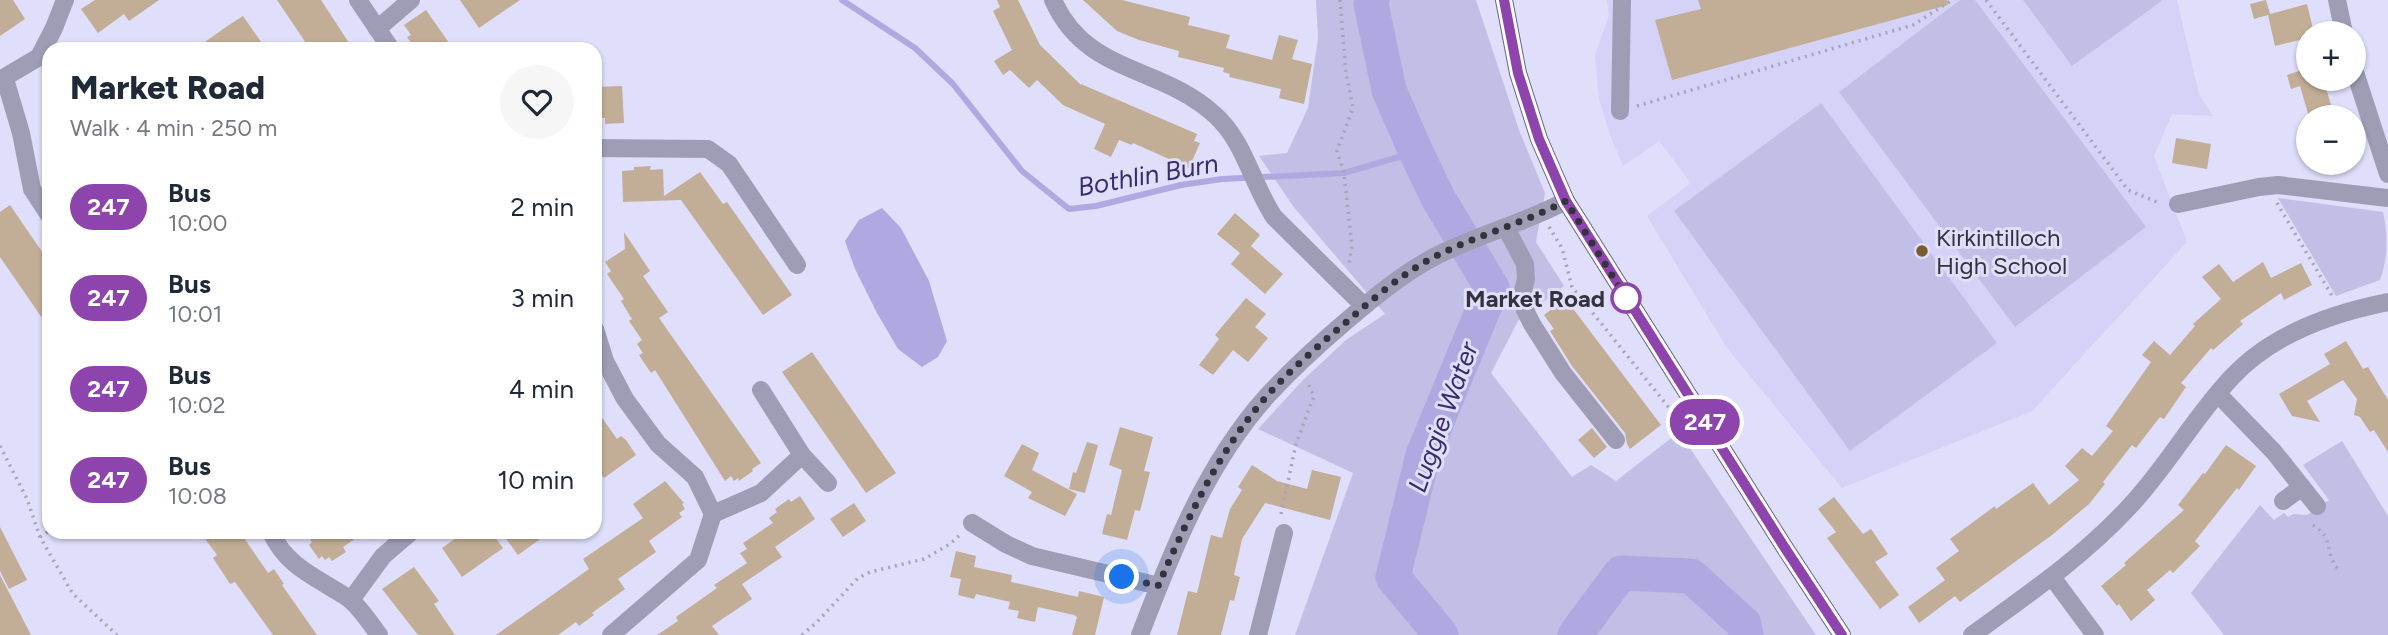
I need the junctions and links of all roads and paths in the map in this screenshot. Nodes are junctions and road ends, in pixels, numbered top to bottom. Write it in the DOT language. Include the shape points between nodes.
graph roads {
  1 [pos="65,0"];
  2 [pos="358,0"];
  3 [pos="411,0"];
  4 [pos="1053,0"];
  5 [pos="1340,0"];
  6 [pos="1504,0"];
  7 [pos="1622,0"];
  8 [pos="1952,0"];
  9 [pos="1986,0"];
  10 [pos="2337,0"];
  11 [pos="2341,21"];
  12 [pos="377,29"];
  13 [pos="47,42"];
  14 [pos="386,42"];
  15 [pos="42,51"];
  16 [pos="2,79"];
  17 [pos="2361,91"];
  18 [pos="1620,111"];
  19 [pos="602,148"];
  20 [pos="2388,174"];
  21 [pos="2267,186"];
  22 [pos="2388,198"];
  23 [pos="1566,201"];
  24 [pos="42,204"];
  25 [pos="2178,204"];
  26 [pos="1543,213"];
  27 [pos="1498,231"];
  28 [pos="797,265"];
  29 [pos="1347,287"];
  30 [pos="2388,303"];
  31 [pos="1364,306"];
  32 [pos="2342,313"];
  33 [pos="602,354"];
  34 [pos="761,390"];
  35 [pos="2218,394"];
  36 [pos="1314,396"];
  37 [pos="1693,438"];
  38 [pos="1616,440"];
  39 [pos="0,446"];
  40 [pos="802,455"];
  41 [pos="828,483"];
  42 [pos="2302,487"];
  43 [pos="2283,501"];
  44 [pos="2317,506"];
  45 [pos="713,514"];
  46 [pos="968,527"];
  47 [pos="1284,533"];
  48 [pos="40,537"];
  49 [pos="274,539"];
  50 [pos="403,539"];
  51 [pos="2339,570"];
  52 [pos="2052,577"];
  53 [pos="1158,586"];
  54 [pos="351,600"];
  55 [pos="116,635"];
  56 [pos="379,635"];
  57 [pos="611,635"];
  58 [pos="802,635"];
  59 [pos="1140,635"];
  60 [pos="1258,635"];
  61 [pos="1842,635"];
  62 [pos="1972,635"];
  63 [pos="2095,635"];
  1 -- 13 [label="street"];
  2 -- 12 [label="street"];
  3 -- 12 [label="street"];
  4 -- 29 [label="street" via="1069,29 1085,44 1115,63 1188,93 1217,117 1241,149 1274,217"];
  5 -- 29 [label="path" via="1353,108 1337,151 1352,246"];
  6 -- 23 [label="main road" via="1518,73 1539,139"];
  7 -- 18 [label="street"];
  8 -- 18 [label="path" via="1913,25"];
  9 -- 25 [label="path" via="2128,190 2165,206"];
  10 -- 11 [label="street"];
  12 -- 14 [label="street"];
  15 -- 16 [label="street"];
  16 -- 24 [label="street" via="21,133 32,189"];
  17 -- 20 [label="street"];
  19 -- 28 [label="street" via="708,149 729,164"];
  21 -- 22 [label="street"];
  21 -- 25 [label="street"];
  21 -- 32 [label="path"];
  23 -- 26 [label="street"];
  23 -- 61 [label="main road"];
  26 -- 27 [label="street"];
  26 -- 37 [label="path" via="1562,248 1572,287"];
  27 -- 31 [label="street" via="1415,269"];
  27 -- 38 [label="street" via="1525,264 1522,295 1532,324 1563,373"];
  29 -- 31 [label="street"];
  30 -- 32 [label="street"];
  31 -- 53 [label="street" via="1265,398 1205,485"];
  32 -- 35 [label="street" via="2303,328 2250,359"];
  33 -- 45 [label="street" via="625,399 658,444 695,477"];
  34 -- 40 [label="street"];
  35 -- 42 [label="street"];
  35 -- 52 [label="street" via="2132,505"];
  36 -- 47 [label="path" via="1296,444 1278,530"];
  39 -- 48 [label="path"];
  40 -- 41 [label="street"];
  40 -- 45 [label="street" via="761,493"];
  42 -- 43 [label="street"];
  42 -- 44 [label="street"];
  44 -- 51 [label="path" via="2305,519 2323,531 2331,561"];
  45 -- 57 [label="street" via="698,560"];
  46 -- 53 [label="street" via="1032,556"];
  46 -- 58 [label="path" via="924,559 858,578"];
  47 -- 60 [label="street"];
  48 -- 55 [label="path" via="73,594"];
  49 -- 54 [label="street" via="279,549 309,575"];
  50 -- 54 [label="street" via="383,556"];
  52 -- 62 [label="street"];
  52 -- 63 [label="street"];
  53 -- 59 [label="street"];
  54 -- 56 [label="street"];
}
